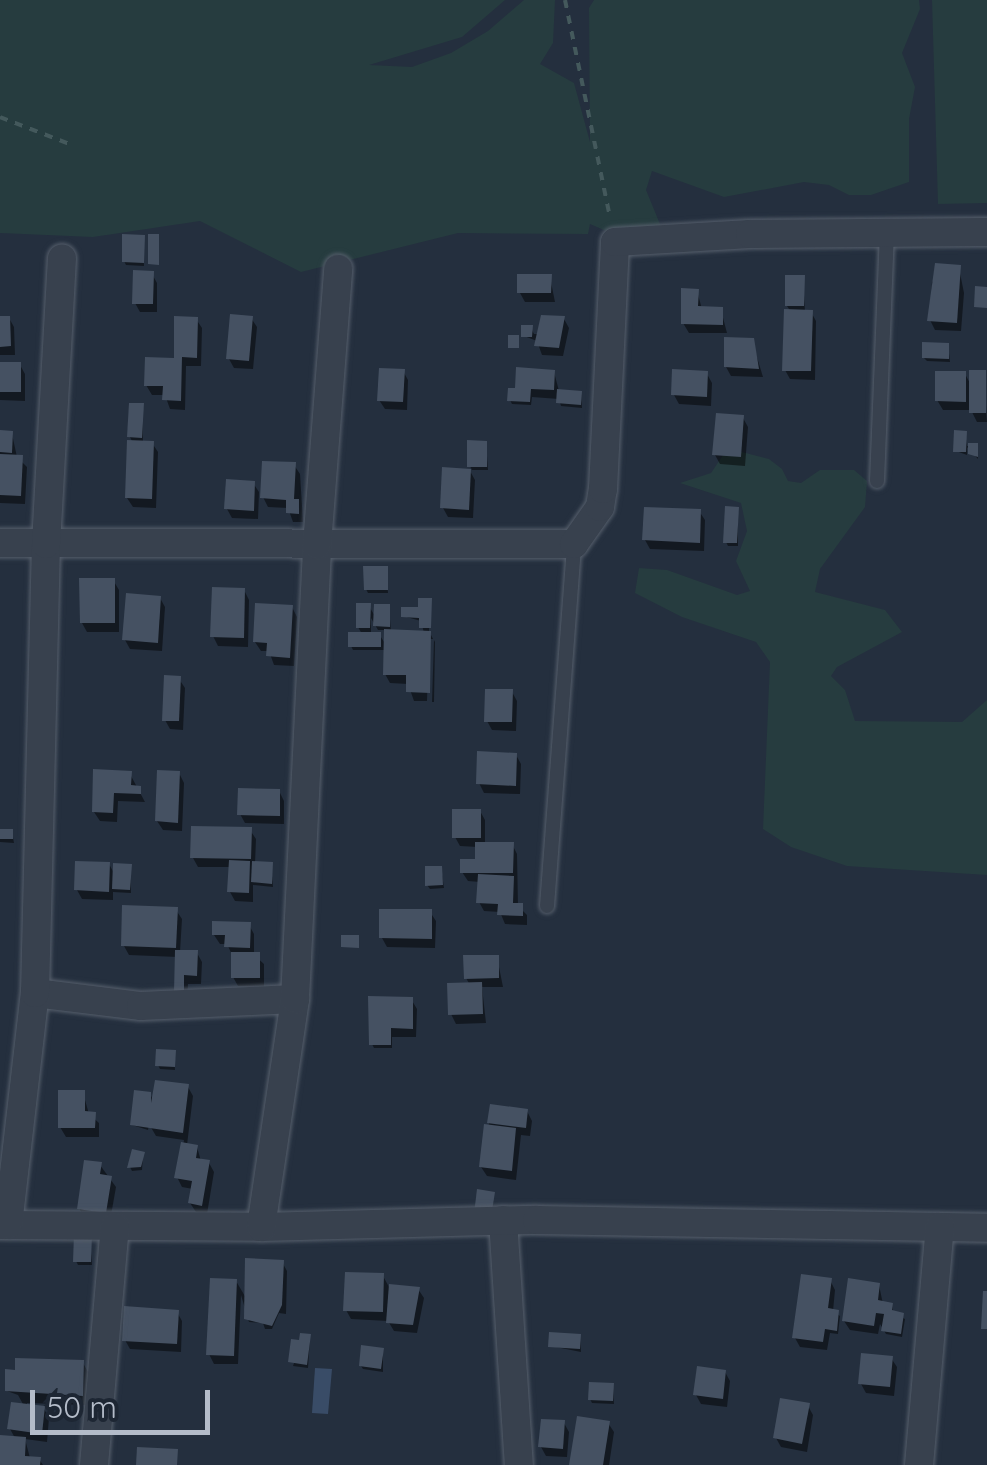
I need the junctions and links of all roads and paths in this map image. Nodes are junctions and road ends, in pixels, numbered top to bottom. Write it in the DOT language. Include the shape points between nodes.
graph roads {
  1 [pos="565,0"];
  2 [pos="0,117"];
  3 [pos="72,145"];
  4 [pos="887,230"];
  5 [pos="987,232"];
  6 [pos="615,242"];
  7 [pos="62,258"];
  8 [pos="338,268"];
  9 [pos="877,480"];
  10 [pos="0,543"];
  11 [pos="46,544"];
  12 [pos="574,544"];
  13 [pos="317,545"];
  14 [pos="547,906"];
  15 [pos="34,993"];
  16 [pos="295,1000"];
  17 [pos="502,1220"];
  18 [pos="4,1225"];
  19 [pos="115,1226"];
  20 [pos="261,1227"];
  21 [pos="940,1227"];
  22 [pos="987,1228"];
  23 [pos="94,1465"];
  24 [pos="518,1465"];
  25 [pos="918,1465"];
  1 -- 6 [label="path"];
  2 -- 3 [label="path"];
  4 -- 5 [label="street"];
  4 -- 6 [label="street"];
  4 -- 9 [label="lane"];
  6 -- 12 [label="street" via="603,488 600,507"];
  7 -- 11 [label="street"];
  8 -- 13 [label="street"];
  10 -- 11 [label="street"];
  11 -- 13 [label="street"];
  11 -- 15 [label="street"];
  12 -- 13 [label="street"];
  12 -- 14 [label="lane"];
  13 -- 16 [label="street"];
  15 -- 16 [label="street" via="142,1006"];
  15 -- 18 [label="street"];
  16 -- 20 [label="street"];
  17 -- 20 [label="street"];
  17 -- 21 [label="street"];
  17 -- 24 [label="street"];
  18 -- 19 [label="street"];
  19 -- 20 [label="street"];
  19 -- 23 [label="street"];
  21 -- 22 [label="street"];
  21 -- 25 [label="street"];
}
